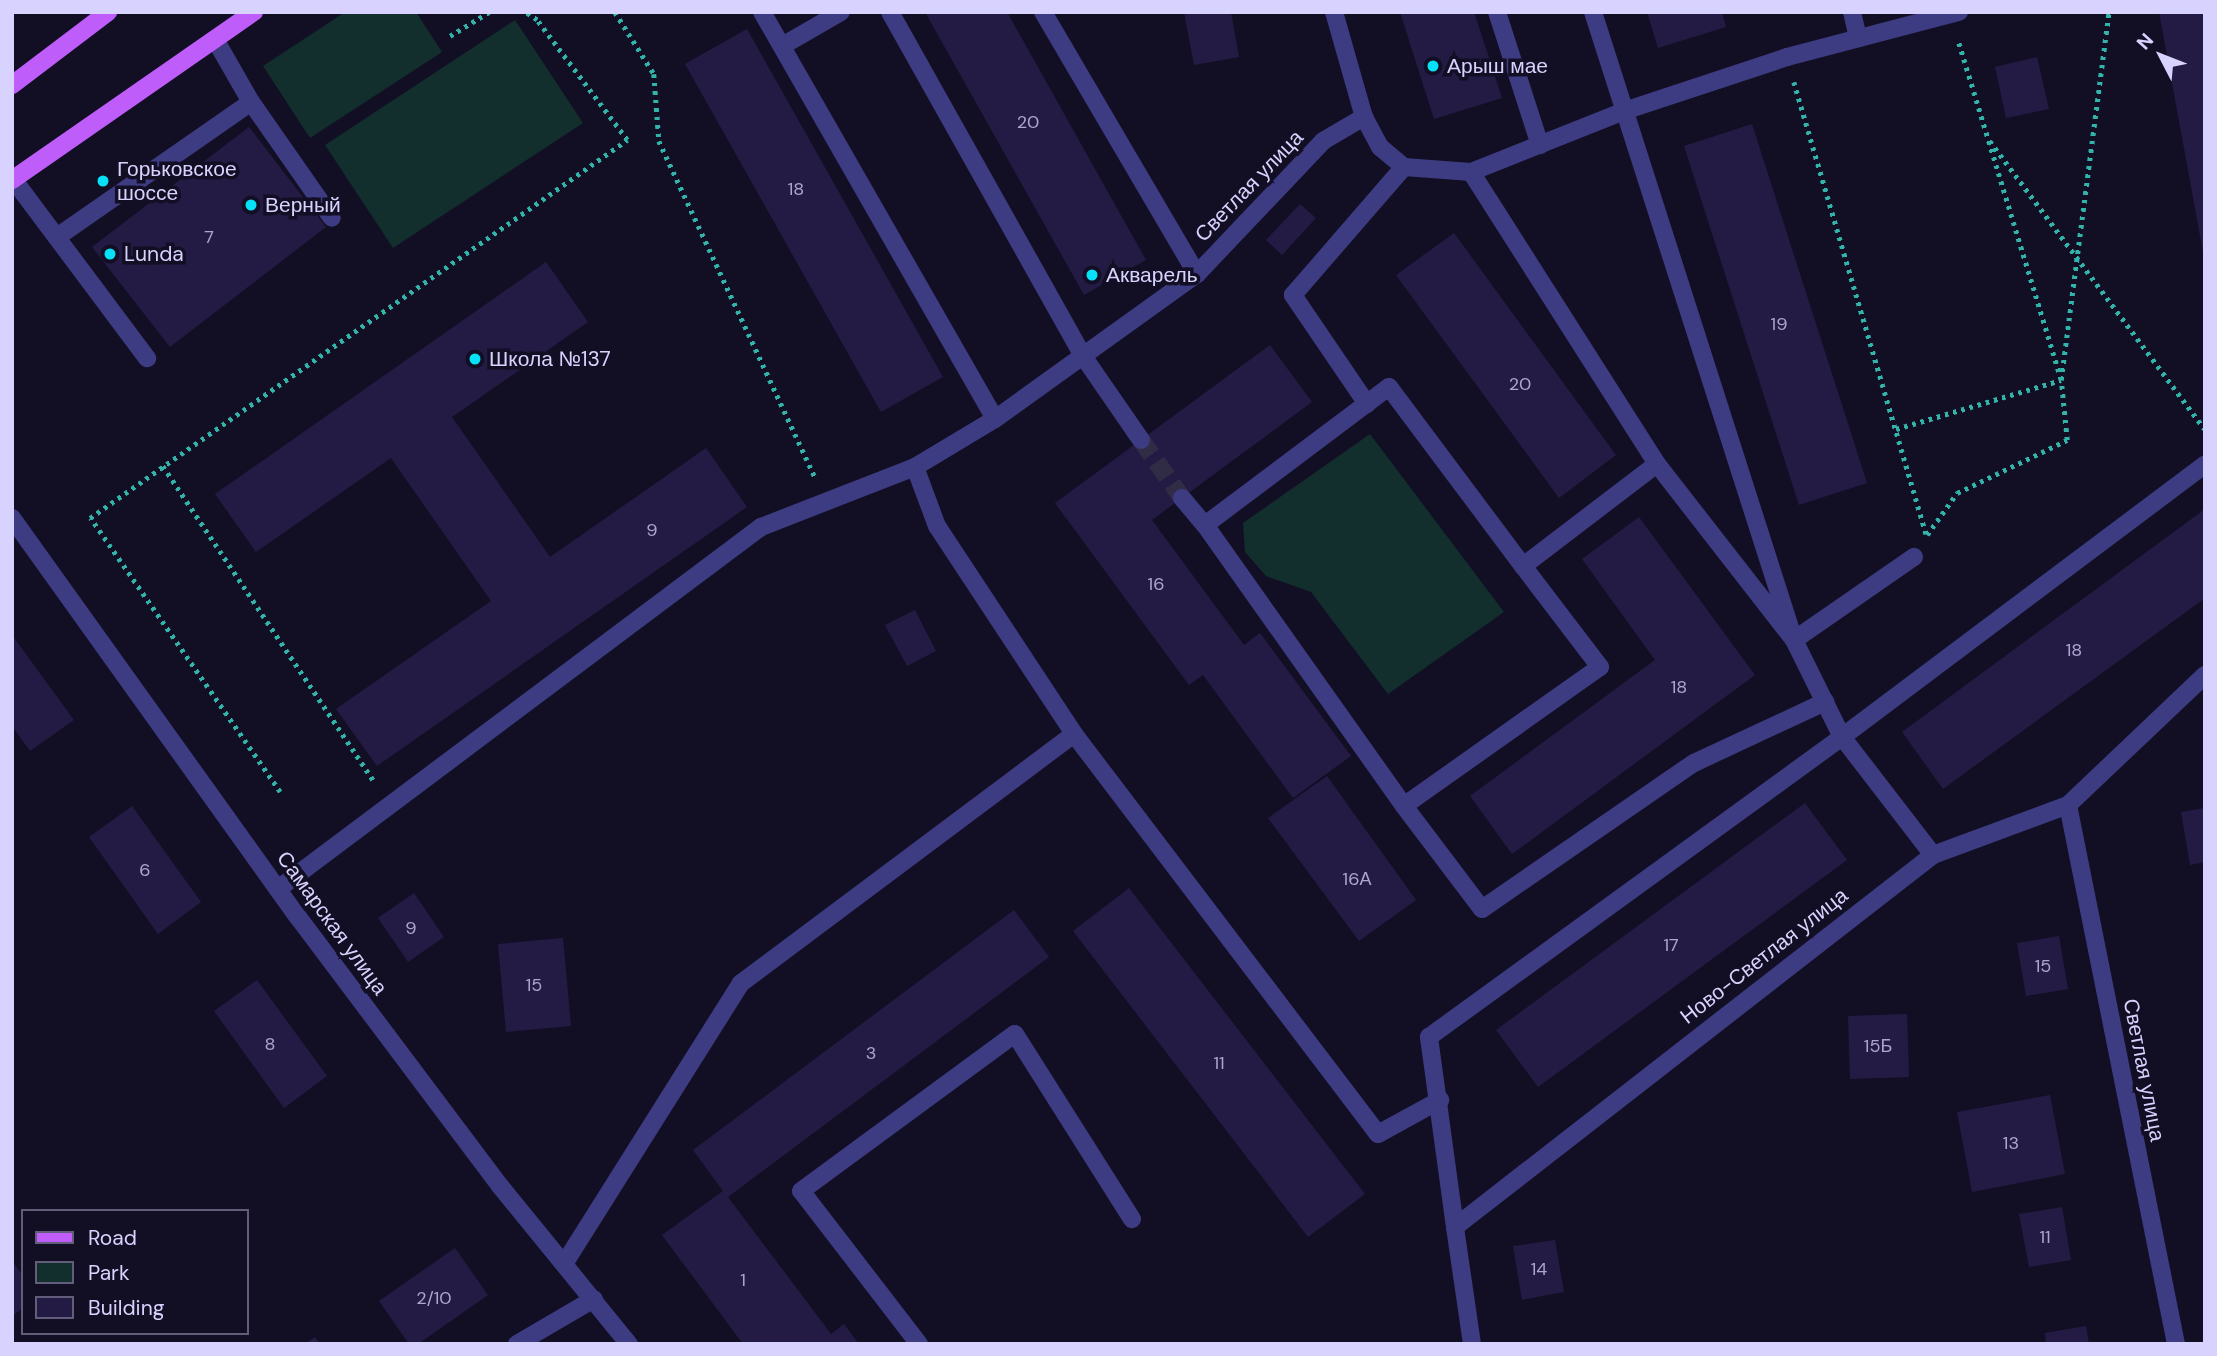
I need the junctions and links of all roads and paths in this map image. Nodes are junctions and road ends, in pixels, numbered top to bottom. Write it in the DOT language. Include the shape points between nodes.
graph roads {
  1 [pos="108,12"];
  2 [pos="254,12"];
  3 [pos="489,12"];
  4 [pos="526,12"];
  5 [pos="615,12"];
  6 [pos="762,12"];
  7 [pos="841,12"];
  8 [pos="890,12"];
  9 [pos="1043,12"];
  10 [pos="1334,12"];
  11 [pos="1497,12"];
  12 [pos="1593,12"];
  13 [pos="1852,12"];
  14 [pos="2109,12"];
  15 [pos="1954,13"];
  16 [pos="450,36"];
  17 [pos="1858,38"];
  18 [pos="215,41"];
  19 [pos="782,47"];
  20 [pos="1787,58"];
  21 [pos="12,85"];
  22 [pos="251,102"];
  23 [pos="1624,111"];
  24 [pos="1364,117"];
  25 [pos="1988,137"];
  26 [pos="1541,145"];
  27 [pos="1404,167"];
  28 [pos="1471,172"];
  29 [pos="13,179"];
  30 [pos="332,218"];
  31 [pos="57,237"];
  32 [pos="2076,262"];
  33 [pos="1197,274"];
  34 [pos="1083,356"];
  35 [pos="147,358"];
  36 [pos="2061,380"];
  37 [pos="1367,404"];
  38 [pos="995,419"];
  39 [pos="1896,429"];
  40 [pos="2205,429"];
  41 [pos="1141,440"];
  42 [pos="1657,464"];
  43 [pos="2205,464"];
  44 [pos="163,466"];
  45 [pos="915,467"];
  46 [pos="1182,498"];
  47 [pos="826,499"];
  48 [pos="12,518"];
  49 [pos="1205,525"];
  50 [pos="1927,535"];
  51 [pos="1914,557"];
  52 [pos="1523,566"];
  53 [pos="1794,640"];
  54 [pos="2205,675"];
  55 [pos="1825,702"];
  56 [pos="1074,734"];
  57 [pos="1842,737"];
  58 [pos="279,792"];
  59 [pos="2068,804"];
  60 [pos="390,806"];
  61 [pos="1404,806"];
  62 [pos="1933,855"];
  63 [pos="278,889"];
  64 [pos="1440,1100"];
  65 [pos="1132,1219"];
  66 [pos="1455,1227"];
  67 [pos="565,1262"];
  68 [pos="594,1299"];
  69 [pos="517,1344"];
  70 [pos="629,1344"];
  71 [pos="919,1344"];
  72 [pos="1472,1344"];
  73 [pos="2176,1344"];
  1 -- 21 [label="main road"];
  2 -- 18 [label="main road"];
  3 -- 16 [label="path"];
  4 -- 44 [label="path" via="537,20 627,140"];
  5 -- 47 [label="path" via="654,74 659,141"];
  6 -- 19 [label="street"];
  7 -- 19 [label="street"];
  8 -- 34 [label="street"];
  9 -- 33 [label="street"];
  10 -- 24 [label="street"];
  11 -- 26 [label="street"];
  12 -- 23 [label="street"];
  13 -- 17 [label="street"];
  14 -- 32 [label="path"];
  15 -- 17 [label="street"];
  15 -- 25 [label="path"];
  17 -- 20 [label="street"];
  18 -- 22 [label="street"];
  18 -- 29 [label="main road"];
  19 -- 38 [label="street"];
  20 -- 23 [label="street"];
  20 -- 39 [label="path"];
  22 -- 30 [label="street"];
  22 -- 31 [label="street"];
  23 -- 26 [label="street"];
  23 -- 53 [label="street"];
  24 -- 27 [label="street" via="1380,147"];
  24 -- 33 [label="street, Светлая улица" via="1323,141"];
  25 -- 32 [label="path"];
  25 -- 36 [label="path"];
  26 -- 28 [label="street"];
  27 -- 28 [label="street"];
  27 -- 37 [label="street" via="1293,295"];
  28 -- 42 [label="street"];
  29 -- 31 [label="street"];
  31 -- 35 [label="street"];
  32 -- 36 [label="path"];
  32 -- 40 [label="path"];
  33 -- 34 [label="street, Светлая улица"];
  34 -- 38 [label="street, Светлая улица"];
  34 -- 41 [label="street"];
  36 -- 39 [label="path"];
  36 -- 50 [label="path" via="2067,440 1957,493"];
  37 -- 49 [label="street"];
  37 -- 52 [label="street" via="1389,387"];
  38 -- 45 [label="street, Светлая улица"];
  39 -- 50 [label="path"];
  42 -- 52 [label="street"];
  42 -- 53 [label="street"];
  43 -- 57 [label="street"];
  44 -- 58 [label="path" via="90,518"];
  44 -- 60 [label="path"];
  45 -- 47 [label="street, Светлая улица"];
  45 -- 56 [label="street" via="937,526"];
  46 -- 49 [label="street"];
  47 -- 60 [label="street, Светлая улица" via="761,527"];
  48 -- 63 [label="street, Самарская улица"];
  49 -- 61 [label="street"];
  50 -- 51 [label="path"];
  51 -- 53 [label="street"];
  52 -- 61 [label="street" via="1600,667"];
  53 -- 55 [label="street"];
  54 -- 59 [label="street, Ново-Светлая улица"];
  55 -- 57 [label="street"];
  55 -- 61 [label="street" via="1694,763 1482,909"];
  56 -- 64 [label="street" via="1378,1135"];
  56 -- 67 [label="street" via="741,983"];
  57 -- 62 [label="street"];
  57 -- 64 [label="street" via="1429,1037"];
  59 -- 62 [label="street, Ново-Светлая улица"];
  59 -- 73 [label="street, Светлая улица"];
  60 -- 63 [label="street, Светлая улица"];
  62 -- 66 [label="street, Ново-Светлая улица"];
  63 -- 67 [label="street, Самарская улица" via="500,1186"];
  64 -- 66 [label="street"];
  65 -- 71 [label="street" via="1014,1034 801,1191"];
  66 -- 72 [label="street"];
  67 -- 68 [label="street, Самарская улица"];
  68 -- 69 [label="street"];
  68 -- 70 [label="street, Самарская улица"];
}
